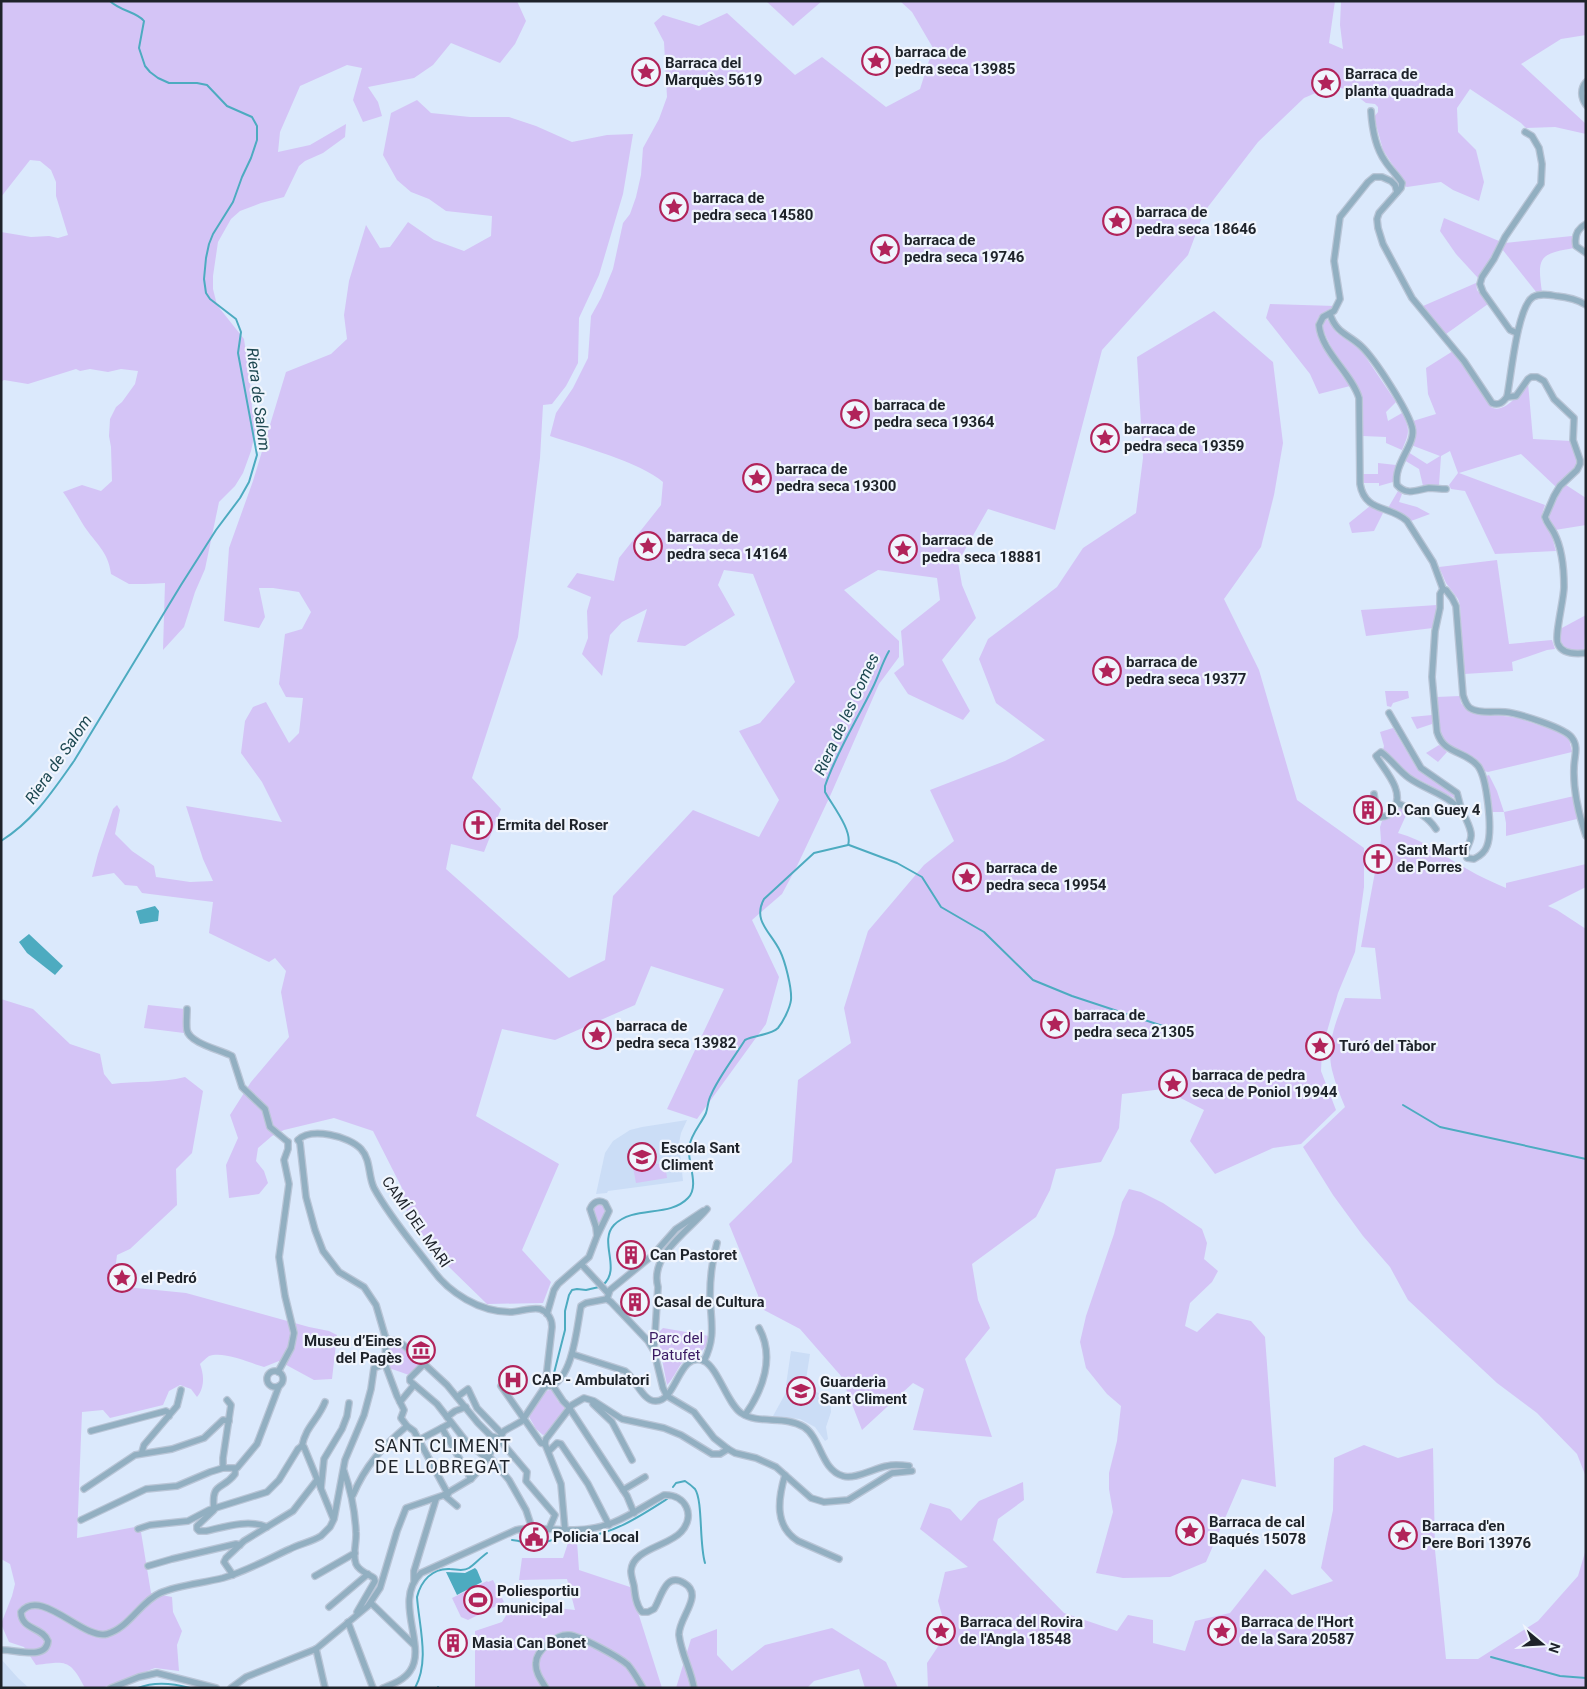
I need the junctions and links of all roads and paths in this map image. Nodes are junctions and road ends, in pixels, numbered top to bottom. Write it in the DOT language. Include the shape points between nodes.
graph roads {
  1 [pos="1586,82"];
  2 [pos="1584,92"];
  3 [pos="1586,105"];
  4 [pos="1371,111"];
  5 [pos="1525,132"];
  6 [pos="1397,192"];
  7 [pos="1586,224"];
  8 [pos="1586,253"];
  9 [pos="1586,305"];
  10 [pos="1330,314"];
  11 [pos="1518,334"];
  12 [pos="1507,397"];
  13 [pos="1446,489"];
  14 [pos="1443,590"];
  15 [pos="1586,653"];
  16 [pos="1389,713"];
  17 [pos="1374,794"];
  18 [pos="1397,803"];
  19 [pos="1462,812"];
  20 [pos="1436,830"];
  21 [pos="1586,836"];
  22 [pos="187,1009"];
  23 [pos="298,1140"];
  24 [pos="288,1145"];
  25 [pos="299,1148"];
  26 [pos="597,1236"];
  27 [pos="717,1243"];
  28 [pos="582,1266"];
  29 [pos="607,1296"];
  30 [pos="547,1314"];
  31 [pos="759,1328"];
  32 [pos="655,1333"];
  33 [pos="643,1335"];
  34 [pos="386,1339"];
  35 [pos="654,1351"];
  36 [pos="572,1354"];
  37 [pos="704,1361"];
  38 [pos="385,1364"];
  39 [pos="424,1364"];
  40 [pos="278,1372"];
  41 [pos="414,1385"];
  42 [pos="279,1386"];
  43 [pos="501,1386"];
  44 [pos="551,1386"];
  45 [pos="181,1390"];
  46 [pos="667,1396"];
  47 [pos="457,1397"];
  48 [pos="589,1398"];
  49 [pos="227,1400"];
  50 [pos="325,1402"];
  51 [pos="400,1402"];
  52 [pos="349,1404"];
  53 [pos="466,1407"];
  54 [pos="569,1408"];
  55 [pos="745,1415"];
  56 [pos="169,1416"];
  57 [pos="524,1419"];
  58 [pos="449,1420"];
  59 [pos="228,1421"];
  60 [pos="407,1426"];
  61 [pos="442,1428"];
  62 [pos="91,1431"];
  63 [pos="500,1436"];
  64 [pos="419,1440"];
  65 [pos="544,1441"];
  66 [pos="302,1446"];
  67 [pos="728,1449"];
  68 [pos="548,1451"];
  69 [pos="142,1452"];
  70 [pos="488,1457"];
  71 [pos="632,1460"];
  72 [pos="223,1468"];
  73 [pos="235,1469"];
  74 [pos="344,1469"];
  75 [pos="785,1475"];
  76 [pos="645,1476"];
  77 [pos="471,1479"];
  78 [pos="317,1480"];
  79 [pos="84,1489"];
  80 [pos="321,1489"];
  81 [pos="623,1490"];
  82 [pos="446,1494"];
  83 [pos="353,1496"];
  84 [pos="436,1498"];
  85 [pos="328,1505"];
  86 [pos="456,1506"];
  87 [pos="335,1507"];
  88 [pos="214,1510"];
  89 [pos="634,1513"];
  90 [pos="334,1519"];
  91 [pos="81,1520"];
  92 [pos="609,1525"];
  93 [pos="267,1527"];
  94 [pos="532,1528"];
  95 [pos="138,1529"];
  96 [pos="549,1529"];
  97 [pos="565,1530"];
  98 [pos="240,1546"];
  99 [pos="355,1553"];
  100 [pos="839,1559"];
  101 [pos="148,1566"];
  102 [pos="368,1574"];
  103 [pos="233,1575"];
  104 [pos="315,1576"];
  105 [pos="414,1582"];
  106 [pos="371,1602"];
  107 [pos="329,1607"];
  108 [pos="354,1617"];
  109 [pos="348,1622"];
  110 [pos="414,1645"];
  111 [pos="316,1649"];
  112 [pos="1,1650"];
  113 [pos="111,1688"];
  114 [pos="216,1688"];
  115 [pos="231,1688"];
  116 [pos="325,1688"];
  117 [pos="373,1688"];
  118 [pos="384,1688"];
  119 [pos="546,1688"];
  120 [pos="643,1688"];
  121 [pos="694,1688"];
  1 -- 2 [label="street"];
  2 -- 3 [label="street" via="1582,101"];
  4 -- 6 [label="street" via="1379,150 1402,183"];
  5 -- 11 [label="street" via="1532,136 1539,148 1541,184 1505,236 1480,284 1512,332"];
  6 -- 10 [label="street" via="1391,181 1374,177 1340,217 1334,260 1340,299"];
  6 -- 12 [label="street" via="1377,219 1383,244 1400,276 1412,298 1464,361 1492,402 1500,404"];
  7 -- 8 [label="street" via="1578,230 1575,239 1576,246"];
  9 -- 11 [label="street" via="1548,295 1534,297 1523,312"];
  10 -- 13 [label="street" via="1337,328 1360,345 1371,359 1412,427 1412,436 1398,468 1397,485 1408,492"];
  10 -- 14 [label="street" via="1321,319 1319,328 1359,398 1362,492 1369,502 1408,521 1433,562"];
  11 -- 12 [label="street"];
  12 -- 15 [label="street" via="1516,396 1525,382 1531,377 1538,377 1574,418 1574,440 1580,464 1560,486 1545,517 1556,540 1564,574 1558,645 1564,651"];
  14 -- 19 [label="street" via="1435,631 1432,676 1436,728 1442,742 1456,754 1474,762 1483,778 1489,837 1485,851 1474,859 1469,860 1465,854 1472,834"];
  14 -- 21 [label="street" via="1456,606 1465,703 1475,710 1521,715 1570,735 1576,750 1574,783"];
  16 -- 19 [label="street" via="1420,768 1457,793"];
  17 -- 18 [label="street" via="1376,811 1381,817 1390,814"];
  18 -- 19 [label="street" via="1393,783 1376,756 1379,752 1408,777 1444,796"];
  18 -- 20 [label="street" via="1423,814"];
  22 -- 24 [label="street" via="188,1035 232,1056 242,1087 265,1109 270,1127"];
  23 -- 24 [label="street" via="293,1139"];
  23 -- 25 [label="street"];
  23 -- 30 [label="street, CAMÍ DEL MARÍ" via="309,1135 329,1134 360,1147 381,1200 434,1272 458,1294 497,1311 536,1309"];
  24 -- 25 [label="street" via="294,1152"];
  24 -- 40 [label="street" via="284,1160 289,1184 279,1257 294,1336"];
  25 -- 34 [label="street" via="306,1197 323,1251 339,1272 361,1284 369,1293"];
  26 -- 26 [label="street" via="609,1211 607,1205 599,1201 590,1209"];
  26 -- 28 [label="street" via="591,1255"];
  27 -- 37 [label="street" via="710,1286 713,1331"];
  28 -- 29 [label="street"];
  28 -- 30 [label="street" via="556,1287"];
  29 -- 32 [label="street" via="653,1255 676,1229 707,1209 660,1261 656,1282"];
  29 -- 33 [label="street"];
  29 -- 36 [label="street" via="581,1306"];
  30 -- 44 [label="street" via="552,1320 546,1379"];
  31 -- 55 [label="street" via="767,1347 764,1377 760,1392"];
  32 -- 33 [label="street"];
  32 -- 35 [label="street"];
  33 -- 35 [label="street"];
  34 -- 38 [label="street"];
  34 -- 39 [label="street" via="402,1344"];
  35 -- 46 [label="street" via="662,1388"];
  36 -- 44 [label="street" via="564,1373"];
  36 -- 46 [label="street" via="625,1371 649,1400 659,1401"];
  37 -- 46 [label="street" via="694,1360 687,1364"];
  37 -- 55 [label="street" via="735,1407"];
  38 -- 51 [label="street"];
  38 -- 74 [label="street" via="374,1368 366,1408"];
  39 -- 41 [label="street" via="410,1378"];
  39 -- 47 [label="street"];
  40 -- 42 [label="street" via="283,1380"];
  40 -- 42 [label="street" via="270,1374 268,1381 272,1386"];
  41 -- 51 [label="street"];
  41 -- 58 [label="street" via="437,1404"];
  42 -- 73 [label="street" via="257,1444"];
  43 -- 57 [label="street"];
  44 -- 54 [label="street"];
  44 -- 57 [label="street" via="544,1388"];
  45 -- 56 [label="street" via="178,1403"];
  46 -- 67 [label="street" via="694,1412 714,1438"];
  47 -- 53 [label="street"];
  47 -- 63 [label="street" via="468,1389 477,1408"];
  48 -- 54 [label="street" via="582,1398"];
  48 -- 67 [label="street" via="617,1417 664,1428 712,1454"];
  48 -- 71 [label="street" via="612,1422"];
  49 -- 59 [label="street" via="231,1405"];
  50 -- 66 [label="street" via="320,1415 307,1429"];
  51 -- 60 [label="street" via="404,1410 401,1418"];
  52 -- 80 [label="street" via="342,1429 324,1459"];
  53 -- 58 [label="street" via="455,1411"];
  53 -- 63 [label="street" via="491,1436"];
  54 -- 65 [label="street"];
  54 -- 81 [label="street"];
  55 -- 75 [label="street" via="803,1426 814,1438 829,1466 842,1476 854,1476 886,1466 911,1469 892,1473 848,1500 833,1502 811,1498"];
  56 -- 62 [label="street" via="166,1411"];
  56 -- 69 [label="street" via="144,1445"];
  57 -- 63 [label="street"];
  57 -- 65 [label="street"];
  58 -- 61 [label="street"];
  58 -- 70 [label="street" via="470,1445"];
  59 -- 69 [label="street" via="223,1420 207,1436 194,1442 168,1450"];
  59 -- 72 [label="street"];
  60 -- 64 [label="street" via="414,1430"];
  60 -- 83 [label="street" via="374,1458"];
  61 -- 64 [label="street"];
  61 -- 77 [label="street"];
  63 -- 70 [label="street"];
  63 -- 96 [label="street" via="526,1471 526,1481 555,1515"];
  64 -- 82 [label="street"];
  65 -- 68 [label="street"];
  66 -- 78 [label="street"];
  66 -- 88 [label="street" via="271,1489"];
  67 -- 75 [label="street" via="735,1454 763,1460"];
  68 -- 92 [label="street" via="557,1443 561,1444 588,1484"];
  68 -- 97 [label="street" via="561,1484"];
  69 -- 79 [label="street"];
  70 -- 77 [label="street"];
  70 -- 94 [label="street" via="506,1475 526,1510"];
  72 -- 73 [label="street"];
  72 -- 91 [label="street" via="177,1486 140,1490"];
  73 -- 88 [label="street" via="233,1477 214,1492"];
  74 -- 83 [label="street"];
  74 -- 87 [label="street"];
  75 -- 100 [label="street" via="779,1507 784,1527 798,1542"];
  76 -- 81 [label="street"];
  77 -- 82 [label="street"];
  78 -- 80 [label="street"];
  78 -- 93 [label="street" via="293,1511"];
  80 -- 85 [label="street"];
  81 -- 89 [label="street"];
  82 -- 84 [label="street"];
  82 -- 86 [label="street"];
  83 -- 99 [label="street"];
  84 -- 105 [label="street" via="414,1571"];
  84 -- 106 [label="street" via="412,1504 404,1511 380,1588"];
  85 -- 87 [label="street"];
  85 -- 90 [label="street"];
  87 -- 90 [label="street"];
  88 -- 93 [label="street" via="197,1526 198,1531 242,1524"];
  88 -- 95 [label="street" via="188,1521"];
  89 -- 92 [label="street"];
  89 -- 121 [label="street" via="664,1495 673,1496 685,1504 688,1511 683,1530 642,1554 634,1561 631,1571 642,1612 654,1609 665,1586 672,1581 686,1584 692,1592 679,1634"];
  90 -- 103 [label="street" via="328,1530 315,1540"];
  92 -- 97 [label="street"];
  93 -- 98 [label="street"];
  94 -- 96 [label="street"];
  94 -- 105 [label="street" via="510,1532 424,1571"];
  96 -- 97 [label="street"];
  98 -- 101 [label="street" via="236,1544"];
  98 -- 103 [label="street" via="224,1562"];
  99 -- 102 [label="street" via="357,1566"];
  99 -- 104 [label="street"];
  102 -- 107 [label="street"];
  102 -- 108 [label="street" via="374,1578 375,1584"];
  103 -- 112 [label="street" via="162,1592 120,1628 106,1634 87,1632 67,1618 38,1606 27,1607 21,1612 22,1619 26,1625 45,1635 48,1641 46,1648 35,1652"];
  105 -- 110 [label="street" via="409,1603"];
  106 -- 108 [label="street"];
  106 -- 110 [label="street"];
  108 -- 109 [label="street"];
  109 -- 111 [label="street"];
  109 -- 117 [label="street"];
  110 -- 118 [label="street" via="410,1671"];
  111 -- 115 [label="street" via="246,1677"];
  111 -- 116 [label="street"];
  113 -- 114 [label="street" via="157,1673"];
  119 -- 120 [label="street" via="537,1673 536,1659 544,1648 566,1635 576,1636 618,1658 631,1669"];
}
